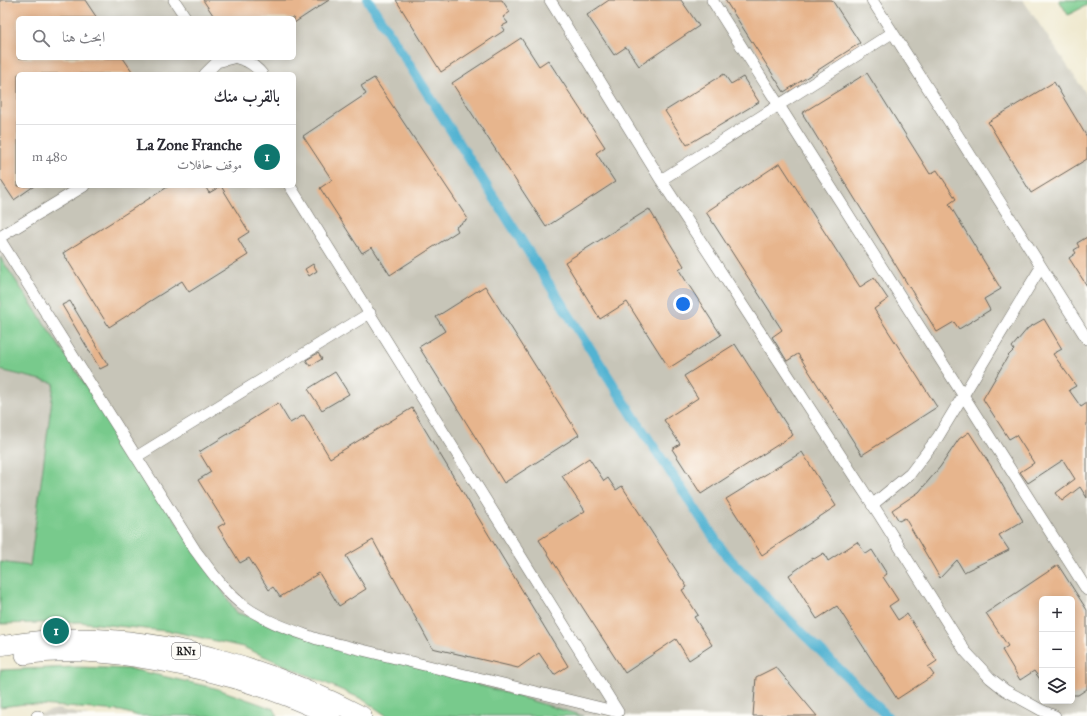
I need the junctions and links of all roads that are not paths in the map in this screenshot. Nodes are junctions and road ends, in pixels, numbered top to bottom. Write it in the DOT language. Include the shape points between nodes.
graph roads {
  1 [pos="174,0"];
  2 [pos="550,0"];
  3 [pos="712,0"];
  4 [pos="872,0"];
  5 [pos="185,16"];
  6 [pos="892,33"];
  7 [pos="215,60"];
  8 [pos="246,60"];
  9 [pos="206,72"];
  10 [pos="260,72"];
  11 [pos="779,106"];
  12 [pos="661,180"];
  13 [pos="81,188"];
  14 [pos="291,188"];
  15 [pos="0,237"];
  16 [pos="0,240"];
  17 [pos="1040,267"];
  18 [pos="370,312"];
  19 [pos="1087,339"];
  20 [pos="963,396"];
  21 [pos="136,457"];
  22 [pos="872,505"];
  23 [pos="1087,590"];
  24 [pos="0,646"];
  25 [pos="0,658"];
  26 [pos="331,716"];
  27 [pos="362,716"];
  28 [pos="1055,716"];
  1 -- 5 [label="street"];
  2 -- 12 [label="street"];
  3 -- 11 [label="street"];
  4 -- 6 [label="street"];
  6 -- 11 [label="street"];
  6 -- 17 [label="street"];
  7 -- 9 [label="street"];
  8 -- 10 [label="street"];
  11 -- 12 [label="street"];
  11 -- 20 [label="street"];
  12 -- 22 [label="street"];
  13 -- 15 [label="street"];
  14 -- 18 [label="street"];
  16 -- 21 [label="street"];
  17 -- 19 [label="street"];
  17 -- 20 [label="street"];
  18 -- 21 [label="street"];
  18 -- 21 [label="street" via="618,712 317,639 266,619 244,606 211,571"];
  20 -- 22 [label="street" via="938,437 910,474"];
  20 -- 23 [label="street"];
  22 -- 28 [label="street" via="965,651 1005,690"];
  24 -- 27 [label="highway, RN1" via="54,638 76,638 121,640 169,647 265,672"];
  25 -- 26 [label="highway, RN1" via="84,652 169,662 246,681"];
}
